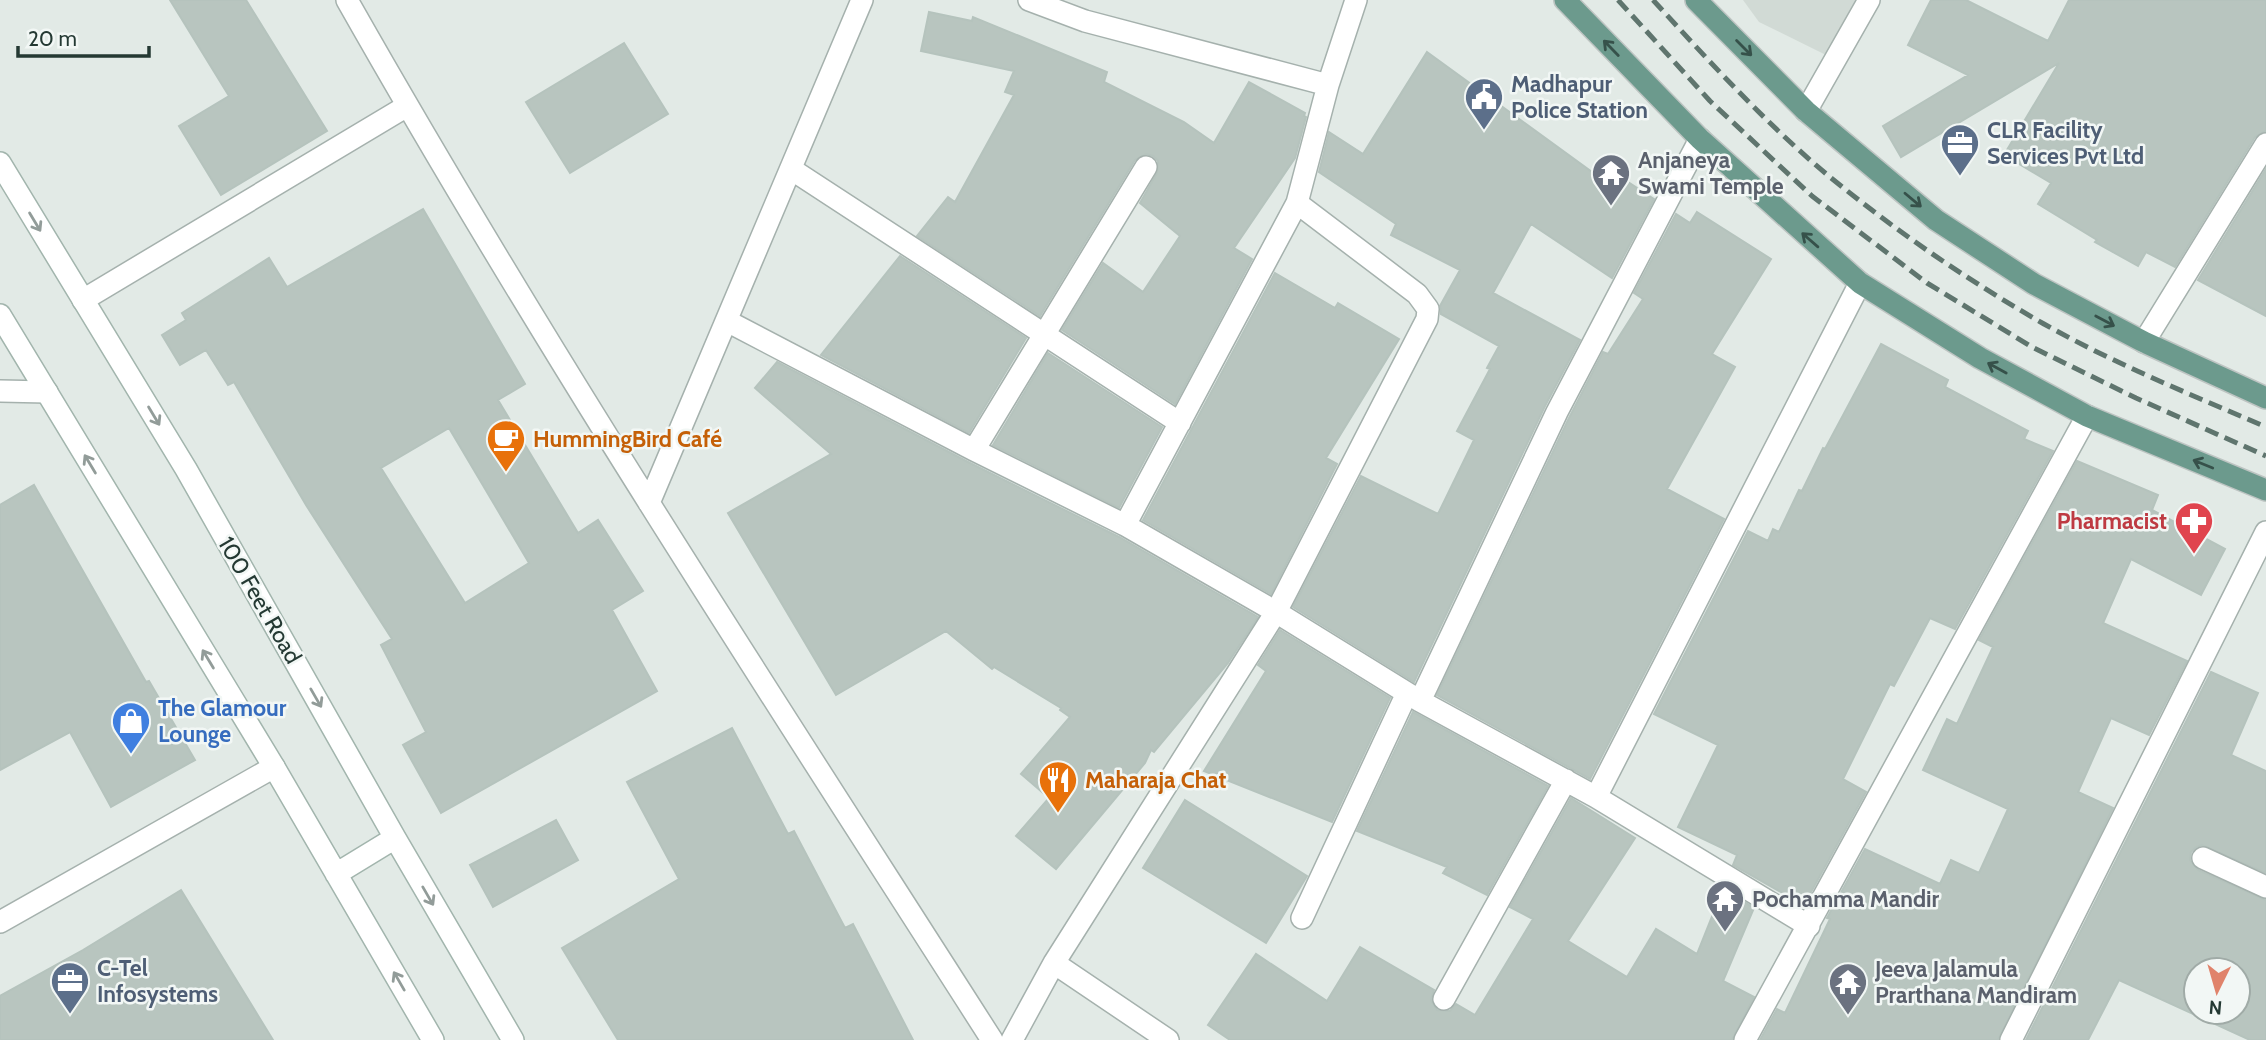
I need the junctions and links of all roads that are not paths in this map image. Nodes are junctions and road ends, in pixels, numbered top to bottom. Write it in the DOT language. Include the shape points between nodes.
graph roads {
  1 [pos="347,0"];
  2 [pos="862,0"];
  3 [pos="1029,0"];
  4 [pos="1356,0"];
  5 [pos="1564,0"];
  6 [pos="1696,0"];
  7 [pos="1869,0"];
  8 [pos="1328,85"];
  9 [pos="407,106"];
  10 [pos="1806,111"];
  11 [pos="1700,139"];
  12 [pos="2266,144"];
  13 [pos="0,163"];
  14 [pos="1146,167"];
  15 [pos="791,169"];
  16 [pos="1297,203"];
  17 [pos="1860,283"];
  18 [pos="83,300"];
  19 [pos="0,315"];
  20 [pos="727,321"];
  21 [pos="1044,335"];
  22 [pos="2144,342"];
  23 [pos="0,391"];
  24 [pos="47,392"];
  25 [pos="2266,398"];
  26 [pos="2087,416"];
  27 [pos="1180,423"];
  28 [pos="974,450"];
  29 [pos="2266,490"];
  30 [pos="649,503"];
  31 [pos="1125,525"];
  32 [pos="2266,532"];
  33 [pos="1276,612"];
  34 [pos="1414,697"];
  35 [pos="274,767"];
  36 [pos="1566,780"];
  37 [pos="1596,797"];
  38 [pos="395,838"];
  39 [pos="2203,858"];
  40 [pos="336,874"];
  41 [pos="2266,887"];
  42 [pos="1302,918"];
  43 [pos="0,922"];
  44 [pos="1809,926"];
  45 [pos="1054,963"];
  46 [pos="1444,999"];
  47 [pos="433,1040"];
  48 [pos="513,1040"];
  49 [pos="992,1040"];
  50 [pos="1012,1040"];
  51 [pos="1168,1040"];
  52 [pos="1745,1040"];
  53 [pos="2011,1040"];
  1 -- 9 [label="street"];
  2 -- 15 [label="street"];
  3 -- 8 [label="street" via="1086,21"];
  4 -- 8 [label="street"];
  11 -- 5 [label="main road, one-way"];
  6 -- 10 [label="main road, one-way"];
  7 -- 10 [label="street"];
  8 -- 16 [label="street"];
  9 -- 18 [label="street"];
  9 -- 30 [label="street"];
  10 -- 22 [label="main road, one-way" via="1936,220 2034,284"];
  17 -- 11 [label="main road, one-way"];
  11 -- 34 [label="street"];
  12 -- 22 [label="street"];
  13 -- 18 [label="street, 100 Feet Road, one-way"];
  14 -- 21 [label="street"];
  15 -- 20 [label="street"];
  15 -- 21 [label="street"];
  16 -- 27 [label="street"];
  16 -- 33 [label="street" via="1417,294 1428,309"];
  26 -- 17 [label="main road, one-way" via="1980,358"];
  17 -- 37 [label="street"];
  18 -- 38 [label="street, 100 Feet Road, one-way" via="186,469"];
  19 -- 24 [label="street"];
  20 -- 28 [label="street"];
  20 -- 30 [label="street"];
  21 -- 27 [label="street"];
  21 -- 28 [label="street"];
  22 -- 25 [label="main road"];
  23 -- 24 [label="street"];
  35 -- 24 [label="street, one-way"];
  29 -- 26 [label="main road, one-way"];
  26 -- 44 [label="street"];
  27 -- 31 [label="street"];
  28 -- 31 [label="street"];
  30 -- 49 [label="street"];
  31 -- 33 [label="street"];
  32 -- 53 [label="street"];
  33 -- 34 [label="street"];
  33 -- 45 [label="street"];
  34 -- 36 [label="street"];
  34 -- 42 [label="street"];
  35 -- 40 [label="street"];
  35 -- 43 [label="street"];
  36 -- 37 [label="street"];
  36 -- 46 [label="street"];
  37 -- 44 [label="street"];
  38 -- 40 [label="street"];
  38 -- 48 [label="street, 100 Feet Road, one-way"];
  39 -- 41 [label="street"];
  47 -- 40 [label="street, one-way"];
  44 -- 52 [label="street"];
  45 -- 50 [label="street"];
  45 -- 51 [label="street"];
}
